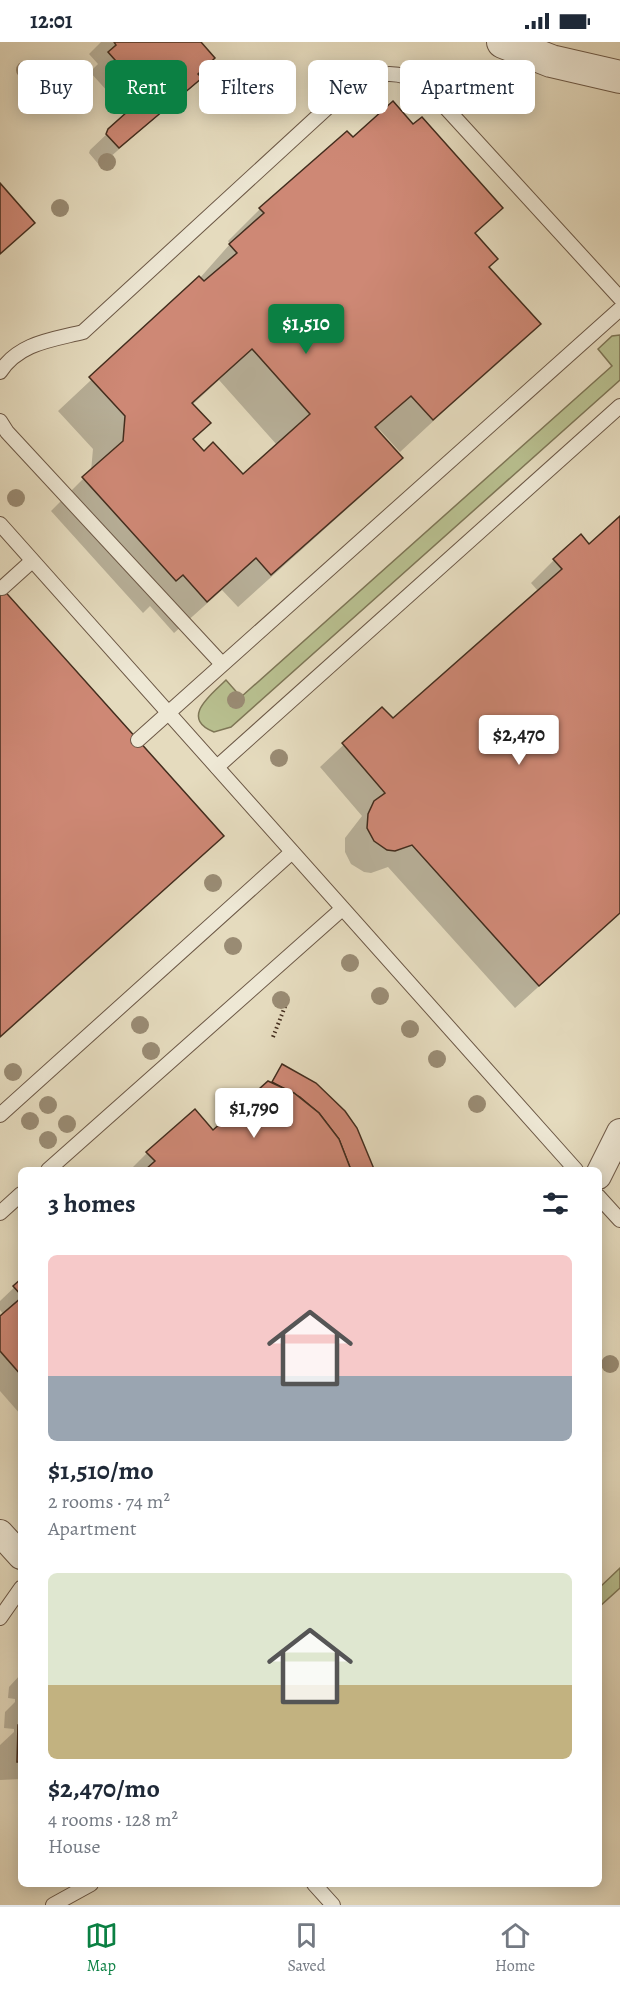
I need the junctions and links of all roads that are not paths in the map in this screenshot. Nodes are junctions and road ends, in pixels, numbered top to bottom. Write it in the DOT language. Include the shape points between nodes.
graph roads {
  1 [pos="503,42"];
  2 [pos="620,77"];
  3 [pos="620,298"];
  4 [pos="620,309"];
  5 [pos="0,372"];
  6 [pos="620,406"];
  7 [pos="0,421"];
  8 [pos="0,525"];
  9 [pos="32,561"];
  10 [pos="2,588"];
  11 [pos="222,664"];
  12 [pos="168,712"];
  13 [pos="138,740"];
  14 [pos="217,767"];
  15 [pos="292,852"];
  16 [pos="342,909"];
  17 [pos="0,1115"];
  18 [pos="620,1132"];
  19 [pos="51,1167"];
  20 [pos="573,1167"];
  21 [pos="602,1168"];
  22 [pos="620,1180"];
  23 [pos="602,1186"];
  24 [pos="18,1197"];
  25 [pos="602,1200"];
  26 [pos="0,1213"];
  27 [pos="620,1220"];
  28 [pos="0,1533"];
  29 [pos="18,1553"];
  30 [pos="18,1592"];
  31 [pos="0,1618"];
  32 [pos="86,1887"];
  33 [pos="317,1887"];
  34 [pos="53,1905"];
  35 [pos="333,1905"];
  1 -- 2 [label="street" via="551,61"];
  3 -- 5 [label="lane" via="425,85 400,74 378,74 353,84 83,332 30,345"];
  4 -- 11 [label="lane"];
  6 -- 14 [label="lane"];
  7 -- 11 [label="lane"];
  8 -- 9 [label="lane"];
  9 -- 10 [label="lane"];
  9 -- 12 [label="lane"];
  11 -- 12 [label="lane"];
  12 -- 13 [label="lane"];
  12 -- 14 [label="lane"];
  14 -- 15 [label="lane"];
  15 -- 16 [label="lane"];
  15 -- 17 [label="lane"];
  16 -- 19 [label="lane"];
  16 -- 20 [label="lane"];
  18 -- 21 [label="street"];
  22 -- 23 [label="street"];
  24 -- 26 [label="lane"];
  25 -- 27 [label="lane"];
  28 -- 29 [label="street"];
  30 -- 31 [label="lane"];
  32 -- 34 [label="lane"];
  33 -- 35 [label="lane"];
}
